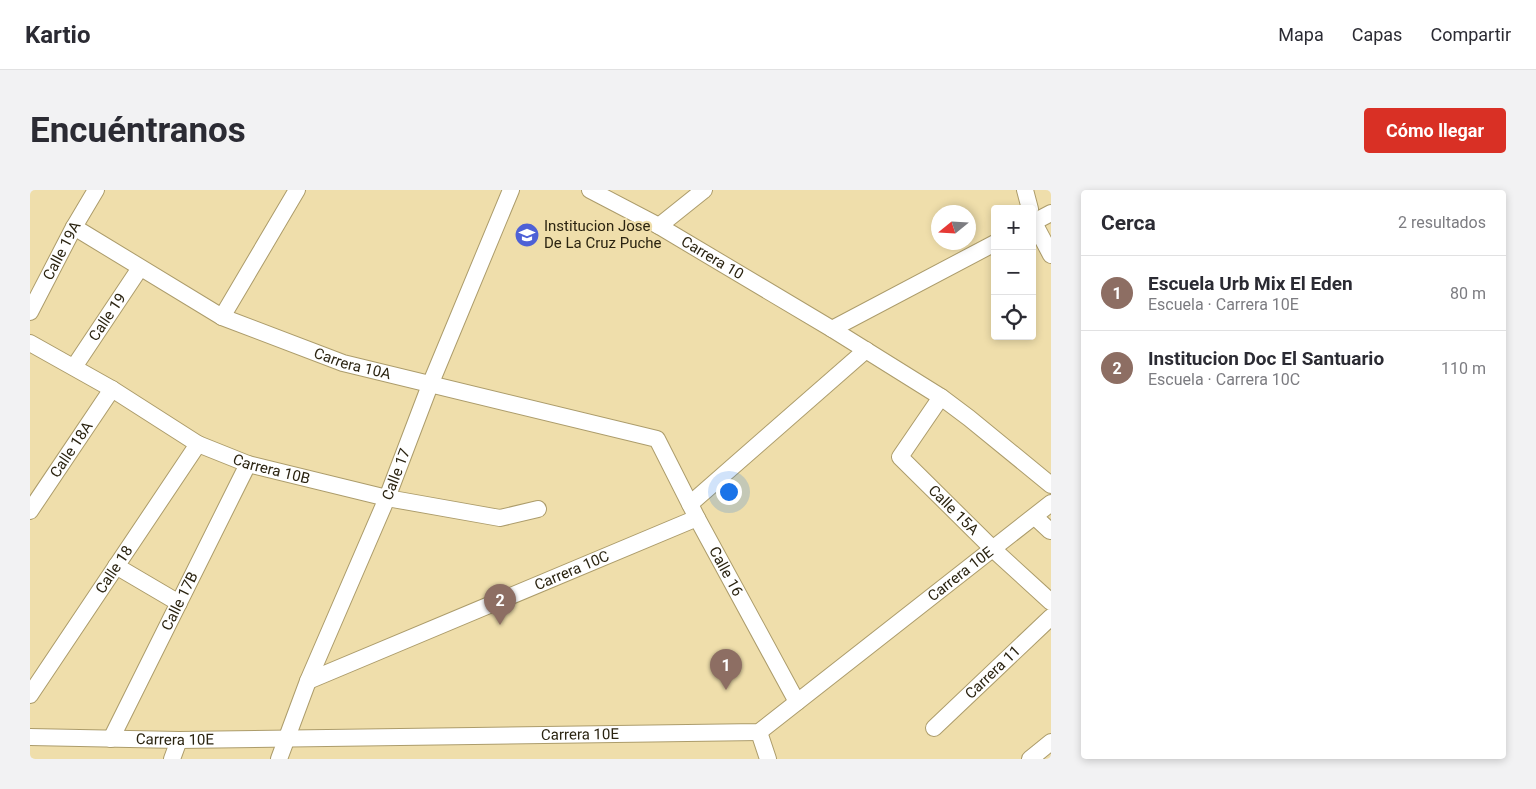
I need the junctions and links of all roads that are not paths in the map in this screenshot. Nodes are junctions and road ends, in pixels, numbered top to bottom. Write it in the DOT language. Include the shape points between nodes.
graph roads {
  1 [pos="96,190"];
  2 [pos="297,190"];
  3 [pos="511,190"];
  4 [pos="590,190"];
  5 [pos="704,190"];
  6 [pos="1025,190"];
  7 [pos="1029,205"];
  8 [pos="1051,213"];
  9 [pos="1036,217"];
  10 [pos="659,226"];
  11 [pos="1036,226"];
  12 [pos="74,227"];
  13 [pos="991,245"];
  14 [pos="1051,255"];
  15 [pos="140,268"];
  16 [pos="30,312"];
  17 [pos="222,317"];
  18 [pos="832,329"];
  19 [pos="30,343"];
  20 [pos="866,350"];
  21 [pos="74,367"];
  22 [pos="430,385"];
  23 [pos="112,389"];
  24 [pos="941,398"];
  25 [pos="657,440"];
  26 [pos="198,444"];
  27 [pos="248,464"];
  28 [pos="1051,485"];
  29 [pos="387,498"];
  30 [pos="1051,504"];
  31 [pos="538,509"];
  32 [pos="30,511"];
  33 [pos="693,511"];
  34 [pos="1035,517"];
  35 [pos="1050,531"];
  36 [pos="994,550"];
  37 [pos="116,566"];
  38 [pos="179,602"];
  39 [pos="1051,602"];
  40 [pos="1051,617"];
  41 [pos="308,682"];
  42 [pos="30,695"];
  43 [pos="797,702"];
  44 [pos="934,728"];
  45 [pos="759,732"];
  46 [pos="30,737"];
  47 [pos="287,738"];
  48 [pos="111,739"];
  49 [pos="179,740"];
  50 [pos="1051,742"];
  51 [pos="172,759"];
  52 [pos="279,759"];
  53 [pos="768,759"];
  54 [pos="1030,759"];
  1 -- 12 [label="street, Calle 19A"];
  2 -- 17 [label="street"];
  3 -- 22 [label="street, Calle 17"];
  4 -- 10 [label="street, Carrera 10"];
  5 -- 10 [label="street"];
  6 -- 7 [label="street"];
  8 -- 9 [label="street"];
  10 -- 18 [label="street, Carrera 10"];
  11 -- 14 [label="street"];
  12 -- 15 [label="street, Carrera 10A"];
  12 -- 16 [label="street, Calle 19A"];
  13 -- 18 [label="street"];
  15 -- 17 [label="street, Carrera 10A"];
  15 -- 21 [label="street, Calle 19"];
  17 -- 22 [label="street, Carrera 10A" via="343,363"];
  18 -- 20 [label="street, Carrera 10"];
  19 -- 21 [label="street, Carrera 10B"];
  20 -- 24 [label="street, Carrera 10"];
  20 -- 33 [label="street, Carrera 10C"];
  21 -- 23 [label="street, Carrera 10B"];
  22 -- 25 [label="street, Carrera 10A"];
  22 -- 29 [label="street, Calle 17"];
  23 -- 26 [label="street, Carrera 10B"];
  23 -- 32 [label="street, Calle 18A"];
  24 -- 28 [label="street, Carrera 10"];
  24 -- 36 [label="street, Calle 15A" via="900,458"];
  25 -- 33 [label="street, Calle 16"];
  26 -- 27 [label="street, Carrera 10B"];
  26 -- 37 [label="street, Calle 18"];
  27 -- 29 [label="street, Carrera 10B"];
  27 -- 38 [label="street, Calle 17B"];
  29 -- 31 [label="street, Carrera 10B" via="500,518"];
  29 -- 41 [label="street, Calle 17"];
  30 -- 34 [label="street, Carrera 10E"];
  33 -- 41 [label="street, Carrera 10C"];
  33 -- 43 [label="street, Calle 16"];
  34 -- 35 [label="street"];
  34 -- 36 [label="street, Carrera 10E"];
  36 -- 39 [label="street, Calle 15A"];
  36 -- 43 [label="street, Carrera 10E"];
  37 -- 38 [label="street"];
  37 -- 42 [label="street, Calle 18"];
  38 -- 48 [label="street, Calle 17B"];
  40 -- 44 [label="street, Carrera 11"];
  41 -- 47 [label="street, Calle 17"];
  43 -- 45 [label="street, Carrera 10E"];
  45 -- 47 [label="street, Carrera 10E"];
  45 -- 53 [label="street"];
  46 -- 48 [label="street, Carrera 10E"];
  47 -- 49 [label="street, Carrera 10E"];
  47 -- 52 [label="street, Calle 17"];
  48 -- 49 [label="street, Carrera 10E"];
  49 -- 51 [label="street"];
  50 -- 54 [label="street"];
}
